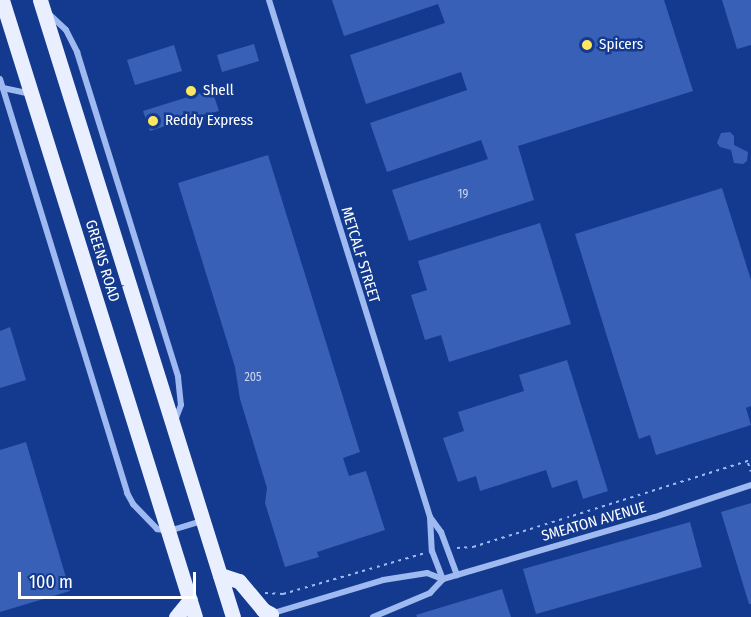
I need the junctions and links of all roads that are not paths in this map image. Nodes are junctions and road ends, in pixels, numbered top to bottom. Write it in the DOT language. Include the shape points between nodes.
graph roads {
  1 [pos="2,0"];
  2 [pos="269,0"];
  3 [pos="42,5"];
  4 [pos="0,79"];
  5 [pos="3,88"];
  6 [pos="32,94"];
  7 [pos="751,485"];
  8 [pos="430,517"];
  9 [pos="202,520"];
  10 [pos="169,531"];
  11 [pos="220,575"];
  12 [pos="457,575"];
  13 [pos="443,579"];
  14 [pos="190,600"];
  15 [pos="266,615"];
  16 [pos="176,617"];
  17 [pos="195,617"];
  18 [pos="233,617"];
  19 [pos="373,617"];
  1 -- 6 [label="main road, GREENS ROAD"];
  2 -- 8 [label="street, METCALF STREET"];
  3 -- 9 [label="main road, GREENS ROAD"];
  4 -- 5 [label="street"];
  5 -- 6 [label="street"];
  5 -- 10 [label="street" via="127,493 157,529"];
  6 -- 10 [label="main road, GREENS ROAD"];
  7 -- 12 [label="street, SMEATON AVENUE"];
  8 -- 12 [label="street, METCALF STREET" via="441,532"];
  8 -- 13 [label="street, METCALF STREET" via="432,551"];
  9 -- 10 [label="street"];
  9 -- 11 [label="main road, GREENS ROAD"];
  10 -- 14 [label="main road, GREENS ROAD"];
  11 -- 15 [label="main road" via="239,580"];
  11 -- 18 [label="main road, GREENS ROAD"];
  12 -- 13 [label="street, SMEATON AVENUE"];
  13 -- 15 [label="street, SMEATON AVENUE" via="426,573 396,577"];
  13 -- 19 [label="street, SMEATON AVENUE" via="424,596"];
  14 -- 16 [label="main road"];
  14 -- 17 [label="main road, GREENS ROAD"];
}
